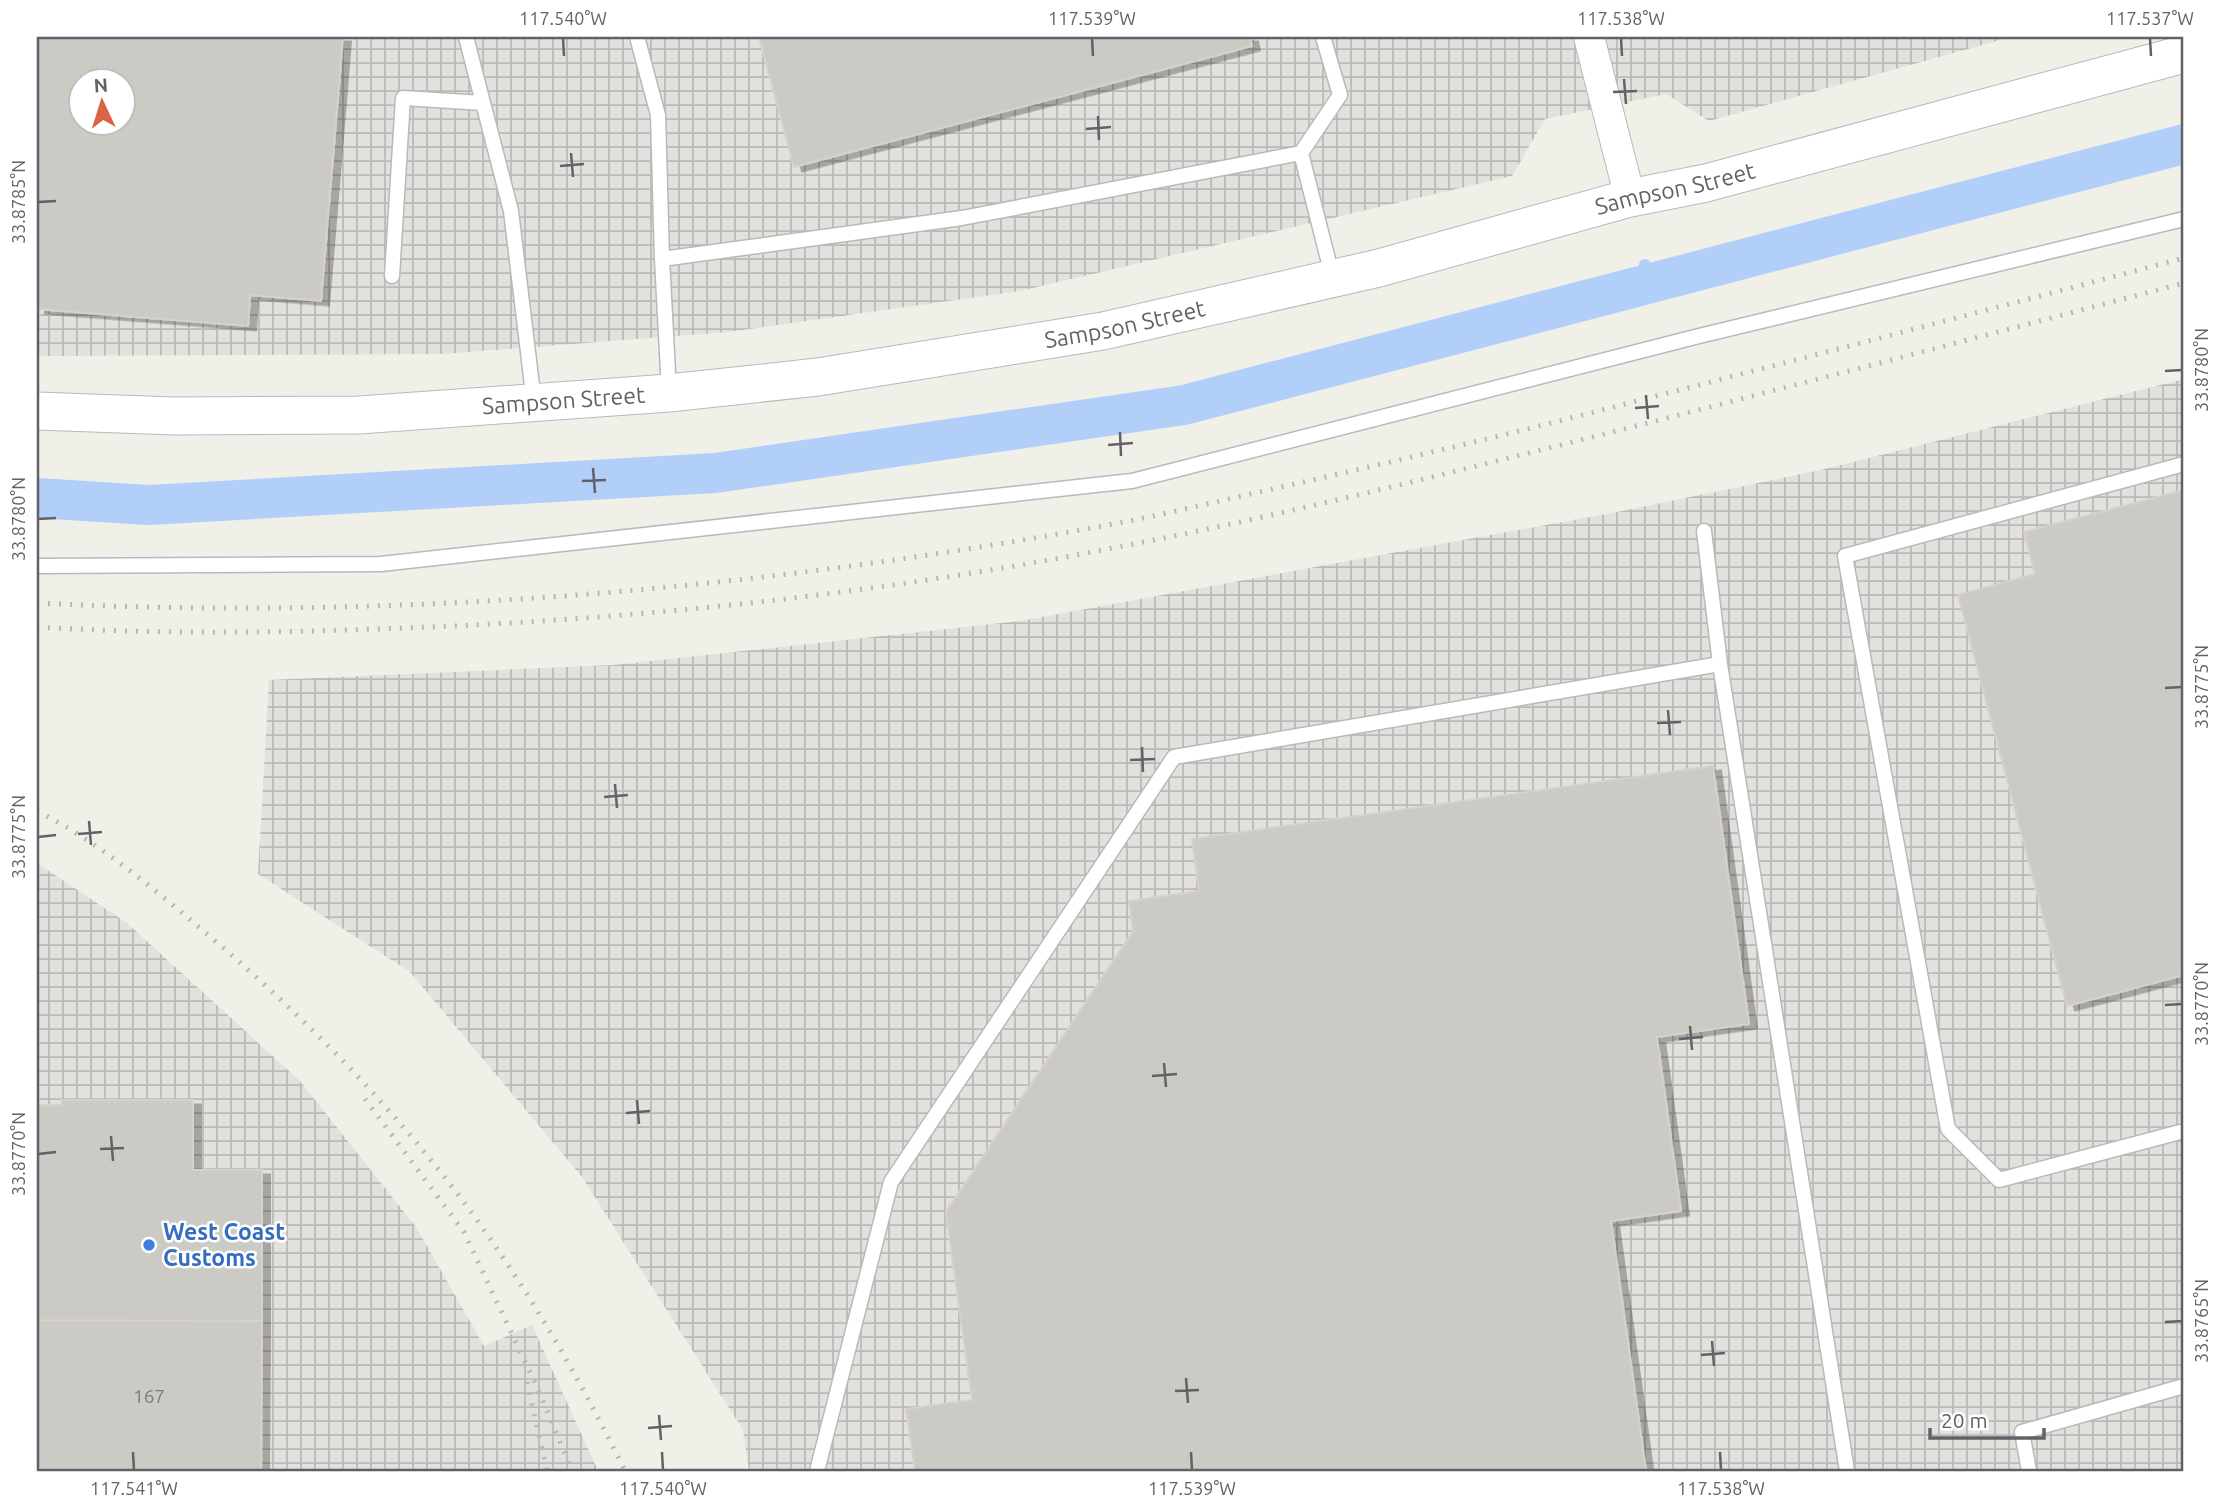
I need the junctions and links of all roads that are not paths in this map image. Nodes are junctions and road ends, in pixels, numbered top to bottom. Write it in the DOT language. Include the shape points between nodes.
graph roads {
  1 [pos="466,37"];
  2 [pos="637,37"];
  3 [pos="1323,37"];
  4 [pos="1589,37"];
  5 [pos="2184,54"];
  6 [pos="483,103"];
  7 [pos="1301,153"];
  8 [pos="1630,198"];
  9 [pos="2184,219"];
  10 [pos="662,259"];
  11 [pos="392,276"];
  12 [pos="1333,279"];
  13 [pos="669,393"];
  14 [pos="534,404"];
  15 [pos="37,411"];
  16 [pos="2184,464"];
  17 [pos="1704,531"];
  18 [pos="37,566"];
  19 [pos="1720,664"];
  20 [pos="2184,1131"];
  21 [pos="2184,1386"];
  22 [pos="817,1471"];
  23 [pos="1847,1471"];
  24 [pos="2029,1471"];
  1 -- 6 [label="lane"];
  2 -- 10 [label="lane" via="658,115"];
  3 -- 7 [label="lane" via="1339,96"];
  4 -- 8 [label="street"];
  5 -- 8 [label="street, Sampson Street" via="1706,183"];
  6 -- 11 [label="lane" via="403,97"];
  6 -- 14 [label="lane" via="511,211"];
  7 -- 10 [label="lane" via="962,218"];
  7 -- 12 [label="lane"];
  8 -- 12 [label="street, Sampson Street"];
  9 -- 18 [label="lane" via="1132,481 381,564"];
  10 -- 13 [label="lane"];
  12 -- 13 [label="street, Sampson Street" via="1103,331 818,377"];
  13 -- 14 [label="street, Sampson Street"];
  14 -- 15 [label="street, Sampson Street" via="359,415"];
  16 -- 20 [label="lane" via="1845,555 1948,1129 1999,1180"];
  17 -- 19 [label="lane"];
  19 -- 22 [label="lane" via="1174,757 891,1182"];
  19 -- 23 [label="lane"];
  21 -- 24 [label="lane" via="2022,1432"];
}
